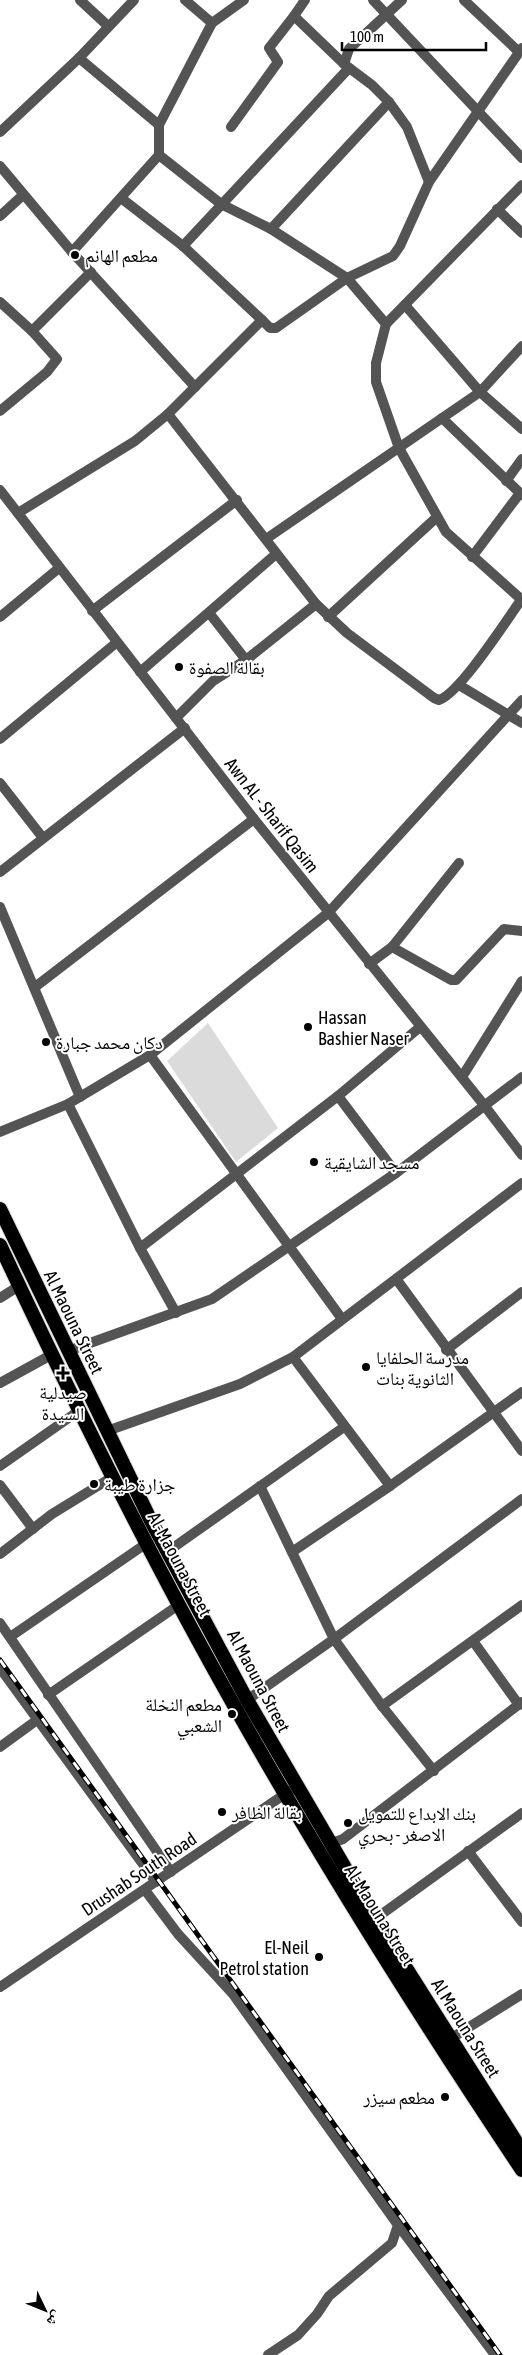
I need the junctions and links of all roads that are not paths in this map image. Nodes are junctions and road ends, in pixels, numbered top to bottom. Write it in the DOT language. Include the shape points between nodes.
graph roads {
  1 [pos="80,0"];
  2 [pos="134,0"];
  3 [pos="185,0"];
  4 [pos="244,0"];
  5 [pos="373,0"];
  6 [pos="402,0"];
  7 [pos="464,0"];
  8 [pos="300,2"];
  9 [pos="388,14"];
  10 [pos="294,16"];
  11 [pos="212,23"];
  12 [pos="108,26"];
  13 [pos="521,50"];
  14 [pos="79,58"];
  15 [pos="347,66"];
  16 [pos="390,102"];
  17 [pos="477,110"];
  18 [pos="159,125"];
  19 [pos="231,126"];
  20 [pos="0,132"];
  21 [pos="159,155"];
  22 [pos="522,158"];
  23 [pos="0,166"];
  24 [pos="429,182"];
  25 [pos="522,184"];
  26 [pos="23,195"];
  27 [pos="121,198"];
  28 [pos="221,204"];
  29 [pos="497,210"];
  30 [pos="0,216"];
  31 [pos="271,229"];
  32 [pos="522,233"];
  33 [pos="184,246"];
  34 [pos="72,252"];
  35 [pos="91,272"];
  36 [pos="348,278"];
  37 [pos="0,302"];
  38 [pos="404,305"];
  39 [pos="262,320"];
  40 [pos="386,324"];
  41 [pos="32,331"];
  42 [pos="522,346"];
  43 [pos="195,386"];
  44 [pos="480,392"];
  45 [pos="0,411"];
  46 [pos="168,414"];
  47 [pos="442,418"];
  48 [pos="522,429"];
  49 [pos="399,448"];
  50 [pos="522,459"];
  51 [pos="506,481"];
  52 [pos="0,490"];
  53 [pos="521,494"];
  54 [pos="236,500"];
  55 [pos="18,513"];
  56 [pos="436,517"];
  57 [pos="266,539"];
  58 [pos="276,554"];
  59 [pos="472,557"];
  60 [pos="59,568"];
  61 [pos="522,600"];
  62 [pos="316,604"];
  63 [pos="92,611"];
  64 [pos="210,614"];
  65 [pos="0,617"];
  66 [pos="328,617"];
  67 [pos="116,643"];
  68 [pos="246,660"];
  69 [pos="140,672"];
  70 [pos="459,685"];
  71 [pos="522,700"];
  72 [pos="509,716"];
  73 [pos="176,718"];
  74 [pos="522,723"];
  75 [pos="185,728"];
  76 [pos="0,739"];
  77 [pos="0,783"];
  78 [pos="254,819"];
  79 [pos="43,838"];
  80 [pos="459,863"];
  81 [pos="0,872"];
  82 [pos="0,907"];
  83 [pos="328,913"];
  84 [pos="522,931"];
  85 [pos="392,948"];
  86 [pos="369,964"];
  87 [pos="522,981"];
  88 [pos="35,987"];
  89 [pos="420,1027"];
  90 [pos="150,1055"];
  91 [pos="462,1077"];
  92 [pos="522,1077"];
  93 [pos="338,1096"];
  94 [pos="80,1097"];
  95 [pos="68,1104"];
  96 [pos="484,1105"];
  97 [pos="0,1132"];
  98 [pos="522,1156"];
  99 [pos="396,1173"];
  100 [pos="237,1174"];
  101 [pos="522,1183"];
  102 [pos="0,1209"];
  103 [pos="0,1245"];
  104 [pos="290,1247"];
  105 [pos="140,1248"];
  106 [pos="396,1280"];
  107 [pos="19,1286"];
  108 [pos="522,1292"];
  109 [pos="0,1298"];
  110 [pos="176,1313"];
  111 [pos="342,1319"];
  112 [pos="446,1350"];
  113 [pos="68,1351"];
  114 [pos="51,1355"];
  115 [pos="293,1357"];
  116 [pos="0,1383"];
  117 [pos="522,1392"];
  118 [pos="80,1410"];
  119 [pos="492,1413"];
  120 [pos="344,1427"];
  121 [pos="107,1431"];
  122 [pos="522,1451"];
  123 [pos="0,1466"];
  124 [pos="114,1476"];
  125 [pos="0,1485"];
  126 [pos="260,1486"];
  127 [pos="390,1486"];
  128 [pos="522,1499"];
  129 [pos="33,1529"];
  130 [pos="147,1543"];
  131 [pos="167,1552"];
  132 [pos="292,1552"];
  133 [pos="0,1554"];
  134 [pos="180,1604"];
  135 [pos="522,1605"];
  136 [pos="0,1623"];
  137 [pos="10,1637"];
  138 [pos="334,1639"];
  139 [pos="473,1641"];
  140 [pos="0,1668"];
  141 [pos="48,1695"];
  142 [pos="246,1700"];
  143 [pos="520,1704"];
  144 [pos="382,1706"];
  145 [pos="38,1720"];
  146 [pos="0,1747"];
  147 [pos="434,1771"];
  148 [pos="291,1790"];
  149 [pos="522,1813"];
  150 [pos="330,1844"];
  151 [pos="468,1851"];
  152 [pos="171,1872"];
  153 [pos="156,1882"];
  154 [pos="145,1890"];
  155 [pos="375,1919"];
  156 [pos="521,1920"];
  157 [pos="0,1987"];
  158 [pos="522,1994"];
  159 [pos="450,2039"];
  160 [pos="522,2151"];
  161 [pos="522,2170"];
  162 [pos="398,2224"];
  163 [pos="268,2355"];
  164 [pos="495,2355"];
  1 -- 12 [label="street"];
  2 -- 12 [label="street"];
  3 -- 11 [label="street"];
  4 -- 11 [label="street"];
  5 -- 9 [label="street"];
  6 -- 9 [label="street"];
  7 -- 13 [label="street"];
  8 -- 10 [label="street"];
  9 -- 15 [label="street" via="349,49"];
  9 -- 17 [label="street"];
  10 -- 15 [label="street"];
  10 -- 19 [label="street" via="269,48 278,62"];
  11 -- 18 [label="street"];
  12 -- 14 [label="street"];
  13 -- 17 [label="street"];
  14 -- 18 [label="street"];
  14 -- 20 [label="street"];
  15 -- 16 [label="street"];
  15 -- 28 [label="street"];
  16 -- 24 [label="street" via="407,127"];
  16 -- 31 [label="street"];
  17 -- 22 [label="street"];
  17 -- 24 [label="street"];
  18 -- 21 [label="street"];
  21 -- 27 [label="street"];
  21 -- 28 [label="street"];
  23 -- 26 [label="street"];
  24 -- 36 [label="street" via="393,256"];
  25 -- 29 [label="street"];
  26 -- 30 [label="street"];
  26 -- 34 [label="street"];
  27 -- 33 [label="street"];
  27 -- 34 [label="street"];
  28 -- 31 [label="street"];
  28 -- 33 [label="street"];
  29 -- 32 [label="street"];
  29 -- 38 [label="street"];
  31 -- 36 [label="street"];
  33 -- 39 [label="street"];
  34 -- 35 [label="street"];
  35 -- 41 [label="street"];
  35 -- 43 [label="street"];
  36 -- 39 [label="street" via="276,328 270,328"];
  36 -- 40 [label="street"];
  37 -- 41 [label="street"];
  38 -- 40 [label="street"];
  38 -- 44 [label="street"];
  39 -- 43 [label="street"];
  40 -- 49 [label="street" via="376,363 376,382"];
  41 -- 45 [label="street" via="57,359 47,372"];
  42 -- 44 [label="street"];
  43 -- 46 [label="street"];
  44 -- 47 [label="street"];
  44 -- 48 [label="street"];
  46 -- 54 [label="street"];
  46 -- 55 [label="street" via="123,450"];
  47 -- 49 [label="street"];
  47 -- 51 [label="street"];
  49 -- 56 [label="street"];
  49 -- 57 [label="street"];
  50 -- 51 [label="street"];
  51 -- 53 [label="street"];
  52 -- 55 [label="street, Awn AL - Sharif Qasim"];
  53 -- 59 [label="street"];
  54 -- 57 [label="street"];
  54 -- 63 [label="street"];
  55 -- 60 [label="street, Awn AL - Sharif Qasim"];
  56 -- 59 [label="street" via="446,532"];
  56 -- 66 [label="street"];
  57 -- 58 [label="street"];
  58 -- 62 [label="street"];
  58 -- 64 [label="street"];
  59 -- 61 [label="street"];
  60 -- 63 [label="street, Awn AL - Sharif Qasim"];
  60 -- 65 [label="street"];
  61 -- 70 [label="street"];
  62 -- 66 [label="street"];
  62 -- 68 [label="street"];
  63 -- 67 [label="street, Awn AL - Sharif Qasim"];
  64 -- 68 [label="street"];
  64 -- 69 [label="street"];
  66 -- 70 [label="street" via="434,698 444,698"];
  67 -- 69 [label="street, Awn AL - Sharif Qasim"];
  67 -- 76 [label="street"];
  68 -- 73 [label="street" via="213,681"];
  69 -- 73 [label="street, Awn AL - Sharif Qasim"];
  70 -- 72 [label="street"];
  71 -- 72 [label="street"];
  72 -- 74 [label="street"];
  72 -- 83 [label="street"];
  73 -- 75 [label="street, Awn AL - Sharif Qasim"];
  75 -- 78 [label="street, Awn AL - Sharif Qasim"];
  75 -- 79 [label="street"];
  77 -- 79 [label="street"];
  78 -- 83 [label="street, Awn AL - Sharif Qasim"];
  78 -- 88 [label="street"];
  79 -- 81 [label="street"];
  80 -- 85 [label="street"];
  82 -- 88 [label="street"];
  83 -- 86 [label="street, Awn AL - Sharif Qasim"];
  83 -- 90 [label="street"];
  84 -- 85 [label="street" via="504,929 456,980"];
  85 -- 86 [label="street"];
  86 -- 89 [label="street, Awn AL - Sharif Qasim"];
  87 -- 91 [label="street"];
  88 -- 94 [label="street"];
  89 -- 91 [label="street, Awn AL - Sharif Qasim"];
  89 -- 93 [label="street"];
  90 -- 94 [label="street"];
  90 -- 100 [label="street"];
  91 -- 96 [label="street, Awn AL - Sharif Qasim"];
  92 -- 96 [label="street"];
  93 -- 99 [label="street"];
  93 -- 100 [label="street"];
  94 -- 95 [label="street"];
  95 -- 97 [label="street"];
  95 -- 105 [label="street"];
  96 -- 98 [label="street, Awn AL - Sharif Qasim"];
  96 -- 99 [label="street"];
  99 -- 104 [label="street"];
  100 -- 104 [label="street"];
  100 -- 105 [label="street"];
  101 -- 106 [label="street"];
  102 -- 113 [label="highway, Al Maouna Street"];
  103 -- 107 [label="highway, Al-Maouna Street"];
  104 -- 110 [label="street" via="212,1299"];
  104 -- 111 [label="street"];
  105 -- 110 [label="street"];
  106 -- 111 [label="street"];
  106 -- 112 [label="street"];
  107 -- 109 [label="street"];
  107 -- 114 [label="highway, Al-Maouna Street"];
  108 -- 112 [label="street"];
  110 -- 113 [label="street"];
  111 -- 115 [label="street"];
  112 -- 119 [label="street"];
  113 -- 121 [label="highway, Al Maouna Street"];
  114 -- 116 [label="street"];
  114 -- 118 [label="highway, Al-Maouna Street"];
  115 -- 120 [label="street"];
  115 -- 121 [label="street" via="240,1384"];
  117 -- 119 [label="street"];
  118 -- 123 [label="street"];
  118 -- 124 [label="highway, Al-Maouna Street"];
  119 -- 122 [label="street"];
  119 -- 127 [label="street"];
  120 -- 126 [label="street"];
  120 -- 127 [label="street"];
  121 -- 131 [label="highway, Al Maouna Street"];
  124 -- 129 [label="street"];
  124 -- 130 [label="highway, Al-Maouna Street"];
  125 -- 129 [label="street"];
  126 -- 131 [label="street"];
  126 -- 132 [label="street"];
  127 -- 132 [label="street"];
  128 -- 138 [label="street"];
  129 -- 133 [label="street"];
  130 -- 134 [label="highway, Al-Maouna Street"];
  130 -- 137 [label="street"];
  131 -- 142 [label="highway, Al Maouna Street"];
  132 -- 138 [label="street"];
  134 -- 141 [label="street"];
  134 -- 148 [label="highway, Al-Maouna Street" via="235,1707"];
  135 -- 139 [label="street"];
  136 -- 137 [label="street"];
  137 -- 141 [label="street"];
  138 -- 142 [label="street"];
  138 -- 144 [label="street"];
  139 -- 143 [label="street"];
  139 -- 144 [label="street"];
  140 -- 145 [label="street"];
  141 -- 152 [label="street"];
  142 -- 148 [label="highway, Al Maouna Street"];
  143 -- 147 [label="street"];
  144 -- 147 [label="street"];
  145 -- 146 [label="street"];
  145 -- 153 [label="street"];
  147 -- 150 [label="street" via="343,1839"];
  148 -- 150 [label="highway, Al Maouna Street"];
  148 -- 152 [label="street, Drushab South Road"];
  148 -- 161 [label="highway, Al-Maouna Street" via="375,1945"];
  149 -- 151 [label="street"];
  150 -- 155 [label="highway, Al Maouna Street"];
  151 -- 155 [label="street"];
  151 -- 156 [label="street"];
  152 -- 153 [label="street, Drushab South Road"];
  153 -- 154 [label="street, Drushab South Road"];
  154 -- 157 [label="street, Drushab South Road"];
  154 -- 162 [label="street" via="173,1928 233,1994"];
  155 -- 159 [label="highway, Al Maouna Street"];
  158 -- 159 [label="street"];
  159 -- 160 [label="highway, Al Maouna Street"];
  162 -- 163 [label="street" via="392,2243 329,2296 298,2335"];
  162 -- 164 [label="street"];
}
